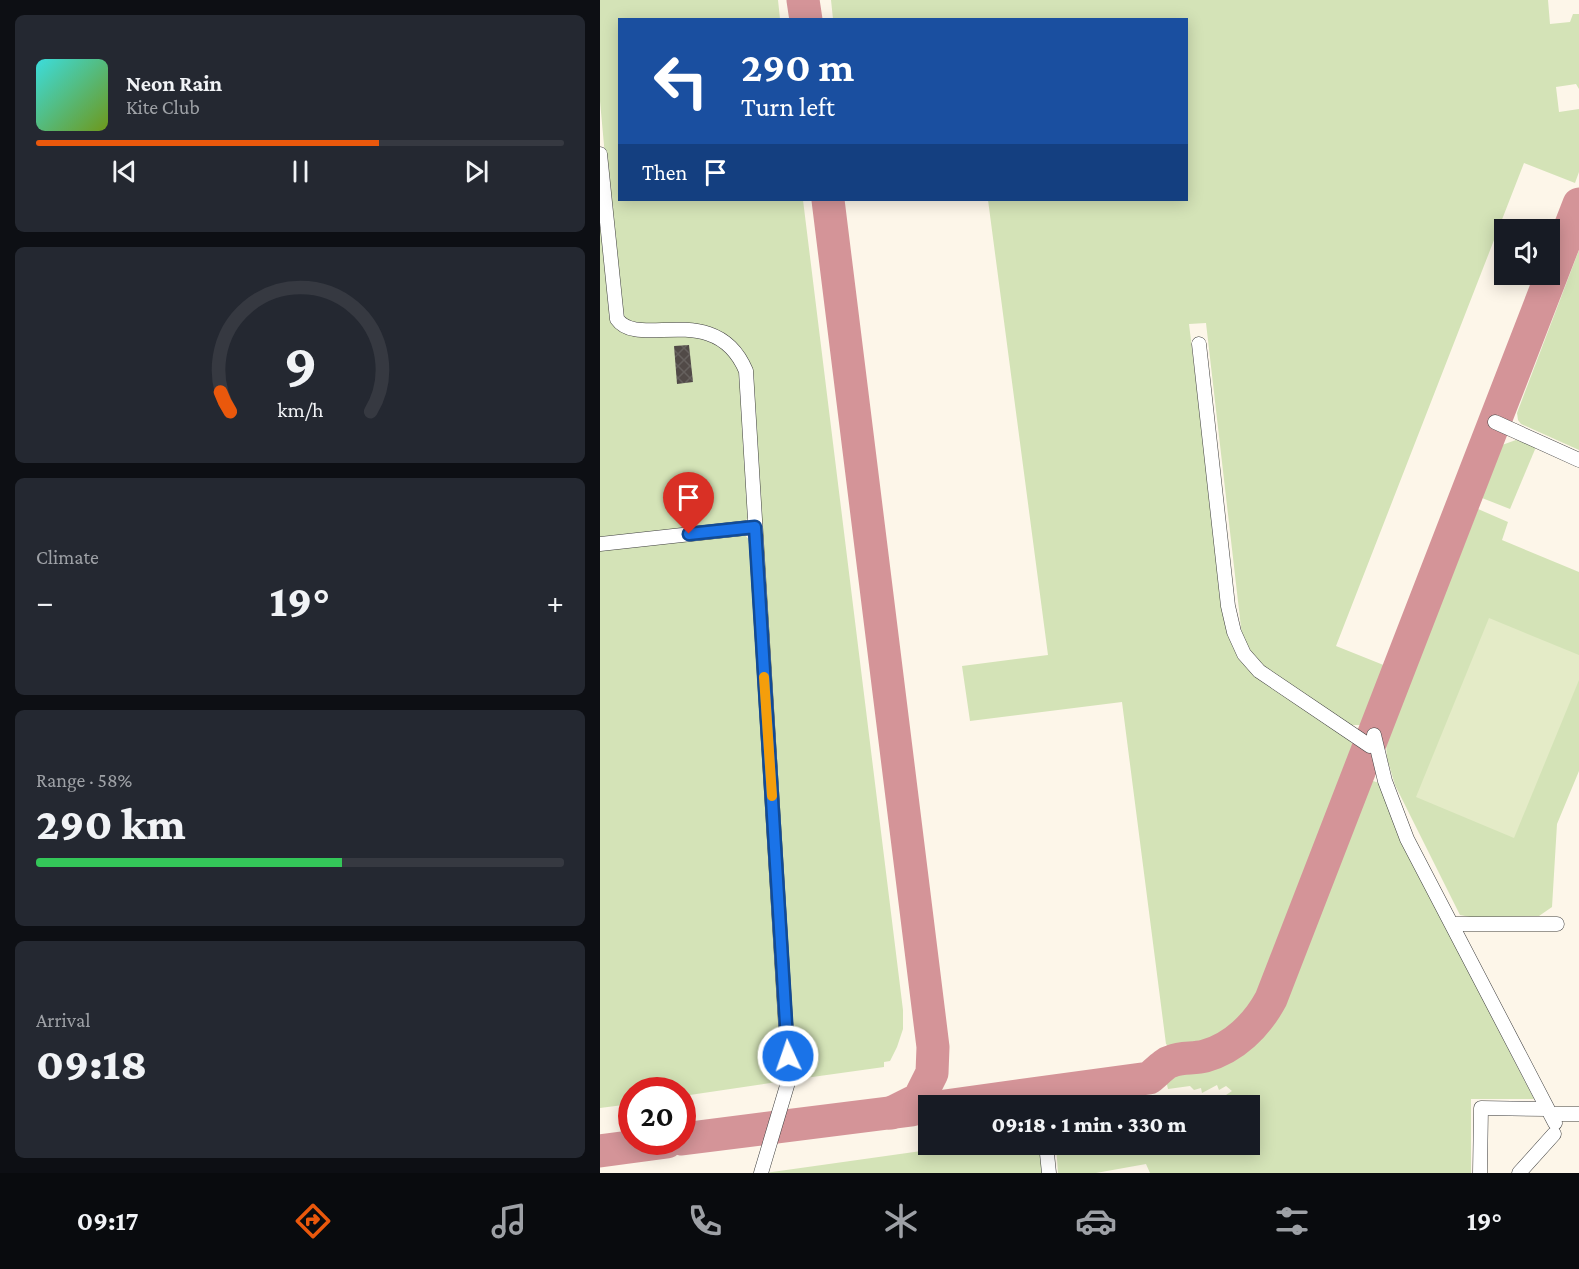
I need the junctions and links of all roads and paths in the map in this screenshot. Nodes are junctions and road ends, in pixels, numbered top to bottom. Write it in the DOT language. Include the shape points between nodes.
graph roads {
  1 [pos="600,154"];
  2 [pos="1199,344"];
  3 [pos="1494,422"];
  4 [pos="1579,460"];
  5 [pos="755,527"];
  6 [pos="600,544"];
  7 [pos="1453,924"];
  8 [pos="1557,924"];
  9 [pos="1579,1114"];
  10 [pos="1553,1120"];
  11 [pos="1047,1155"];
  12 [pos="761,1173"];
  13 [pos="1048,1173"];
  14 [pos="1480,1173"];
  15 [pos="1518,1173"];
  1 -- 5 [label="lane" via="615,313 621,324 633,329 709,333 732,347 746,370"];
  2 -- 7 [label="lane" via="1234,632 1244,654 1259,671 1372,741 1407,839"];
  3 -- 4 [label="lane"];
  5 -- 6 [label="lane"];
  5 -- 12 [label="lane" via="789,1079"];
  7 -- 8 [label="lane"];
  7 -- 10 [label="lane"];
  9 -- 10 [label="lane"];
  10 -- 14 [label="lane" via="1481,1108"];
  10 -- 15 [label="lane"];
  11 -- 13 [label="lane"];
}
